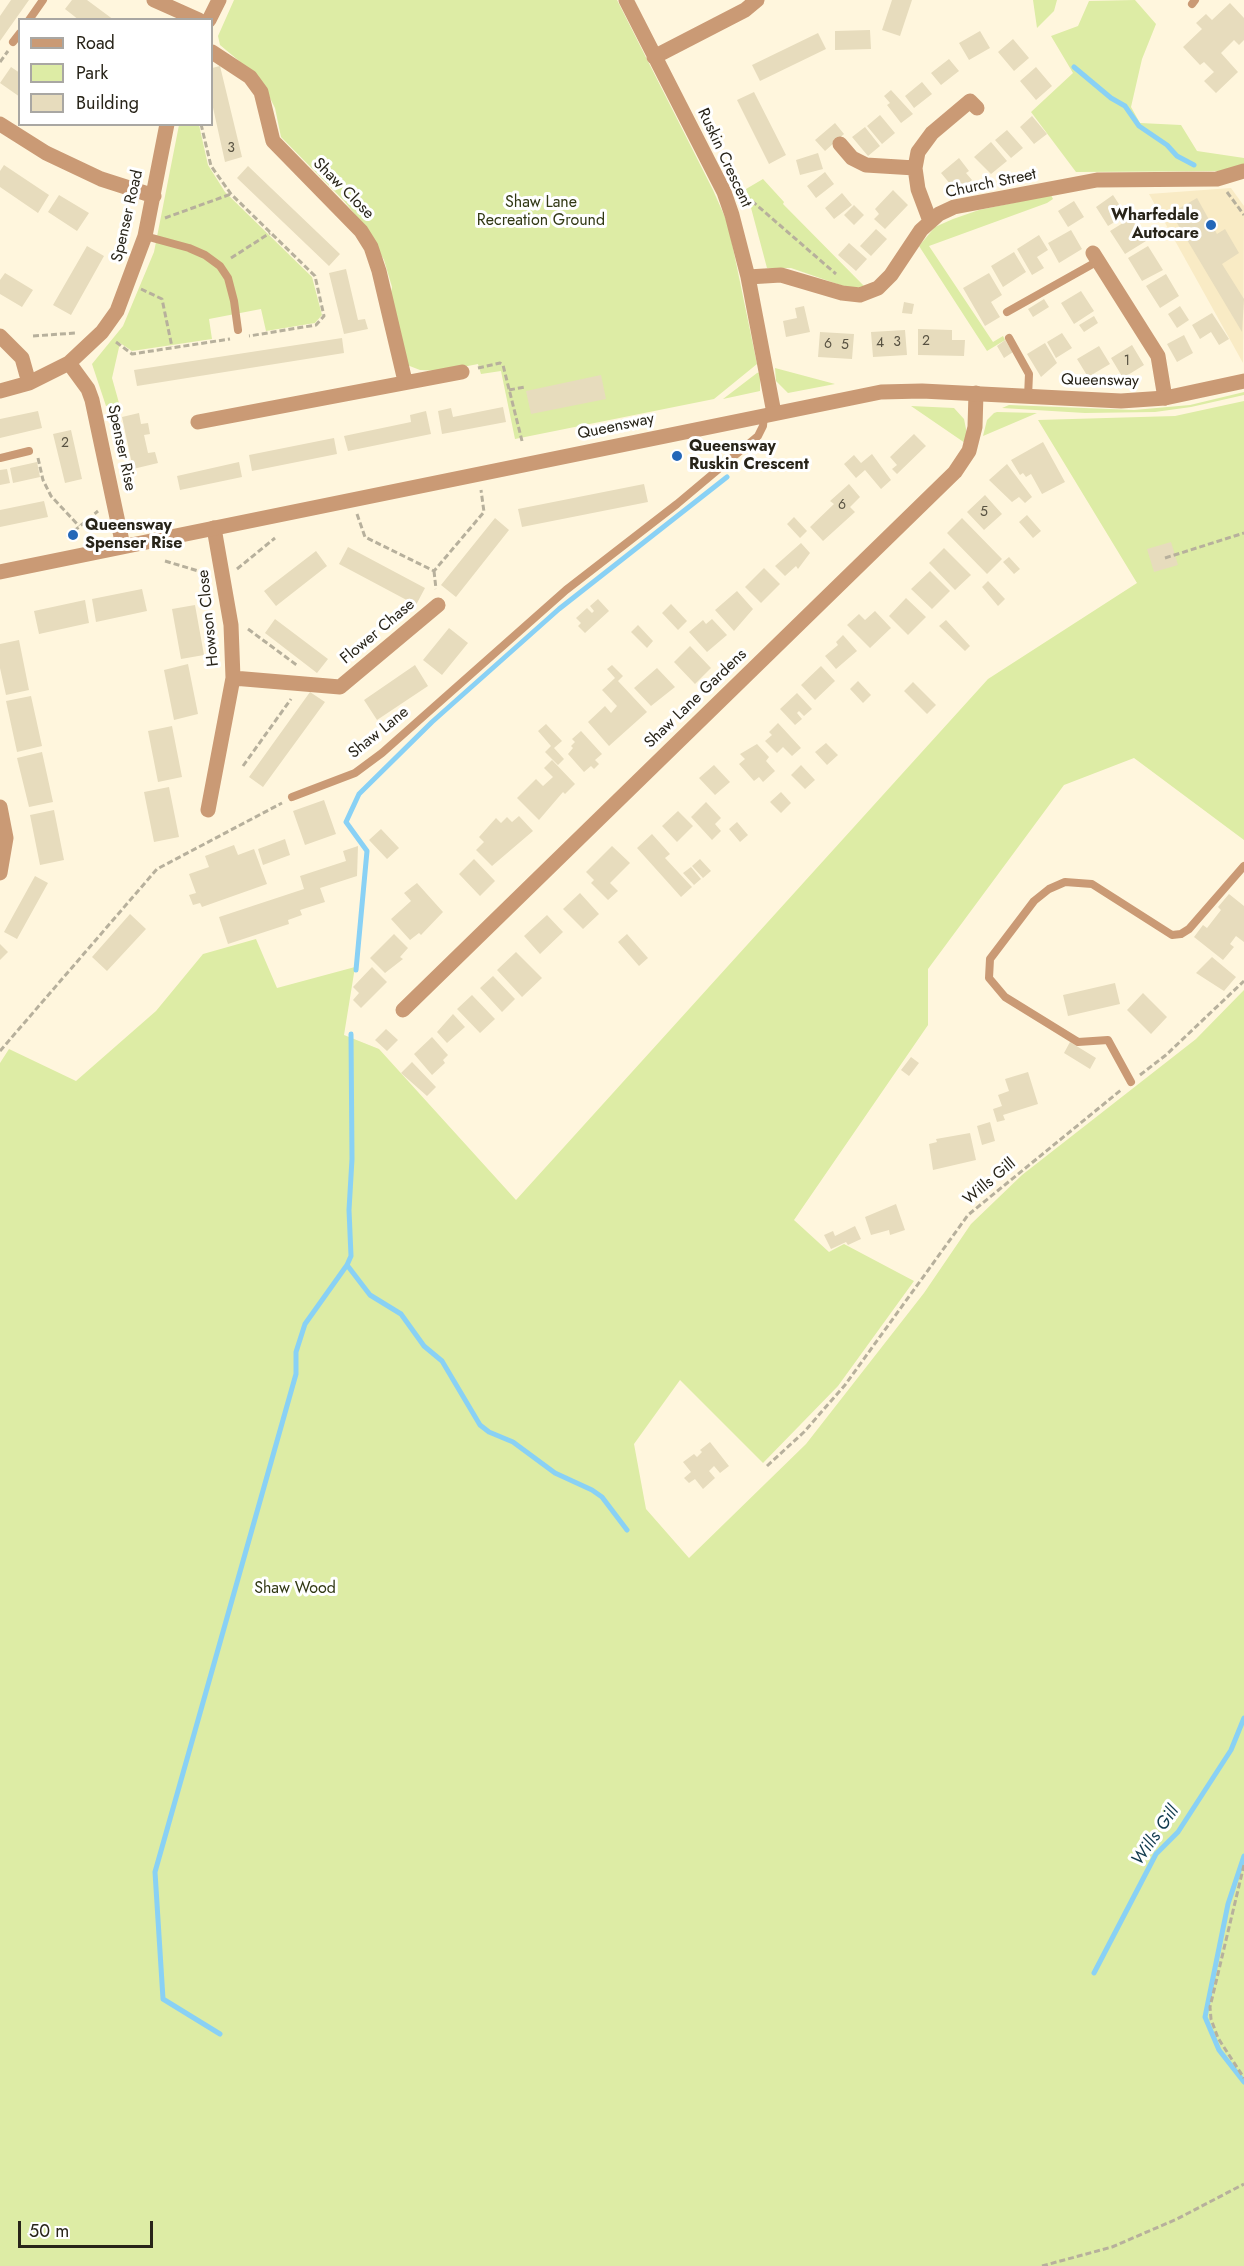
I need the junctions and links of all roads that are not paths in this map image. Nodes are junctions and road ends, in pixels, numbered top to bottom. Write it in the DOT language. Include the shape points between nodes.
graph roads {
  1 [pos="43,0"];
  2 [pos="154,0"];
  3 [pos="219,0"];
  4 [pos="626,0"];
  5 [pos="757,0"];
  6 [pos="30,18"];
  7 [pos="194,18"];
  8 [pos="210,18"];
  9 [pos="18,36"];
  10 [pos="13,42"];
  11 [pos="213,53"];
  12 [pos="654,57"];
  13 [pos="977,108"];
  14 [pos="0,124"];
  15 [pos="167,126"];
  16 [pos="840,144"];
  17 [pos="915,168"];
  18 [pos="1244,171"];
  19 [pos="154,196"];
  20 [pos="930,222"];
  21 [pos="146,230"];
  22 [pos="1096,257"];
  23 [pos="748,277"];
  24 [pos="1007,312"];
  25 [pos="238,330"];
  26 [pos="0,336"];
  27 [pos="1009,338"];
  28 [pos="69,363"];
  29 [pos="462,372"];
  30 [pos="405,381"];
  31 [pos="1244,381"];
  32 [pos="29,383"];
  33 [pos="0,391"];
  34 [pos="976,393"];
  35 [pos="1029,397"];
  36 [pos="1165,398"];
  37 [pos="769,414"];
  38 [pos="198,423"];
  39 [pos="29,451"];
  40 [pos="0,458"];
  41 [pos="214,528"];
  42 [pos="123,546"];
  43 [pos="0,572"];
  44 [pos="438,605"];
  45 [pos="233,678"];
  46 [pos="292,797"];
  47 [pos="0,807"];
  48 [pos="208,810"];
  49 [pos="1244,866"];
  50 [pos="0,873"];
  51 [pos="403,1010"];
  52 [pos="1131,1082"];
  1 -- 6 [label="lane"];
  2 -- 7 [label="street"];
  3 -- 8 [label="street"];
  4 -- 12 [label="street, Ruskin Crescent"];
  5 -- 12 [label="street"];
  9 -- 10 [label="lane"];
  11 -- 30 [label="street, Shaw Close" via="250,77 261,92 273,141 361,231 371,247"];
  12 -- 23 [label="street, Ruskin Crescent" via="724,192"];
  13 -- 17 [label="street" via="970,100 932,133 918,152"];
  14 -- 19 [label="street" via="46,153 90,174"];
  15 -- 19 [label="street, Spenser Road"];
  16 -- 17 [label="street" via="852,158 866,165"];
  17 -- 20 [label="street"];
  18 -- 20 [label="street, Church Street" via="1218,179 1097,180 954,207"];
  19 -- 21 [label="street, Spenser Road"];
  20 -- 23 [label="street, Church Street" via="891,275 878,288 860,294 842,293 781,275"];
  21 -- 25 [label="lane" via="205,255 220,266 228,278"];
  21 -- 28 [label="street, Spenser Road" via="117,311 102,332"];
  22 -- 24 [label="lane"];
  22 -- 36 [label="street" via="1158,356"];
  23 -- 37 [label="street, Ruskin Crescent"];
  26 -- 32 [label="street" via="22,358"];
  27 -- 35 [label="lane" via="1029,374"];
  28 -- 32 [label="street, Spenser Road"];
  28 -- 42 [label="street, Spenser Rise" via="92,400"];
  29 -- 30 [label="street"];
  30 -- 38 [label="street"];
  31 -- 36 [label="street, Queensway"];
  32 -- 33 [label="street, Spenser Road"];
  34 -- 35 [label="street, Queensway"];
  34 -- 37 [label="street, Queensway" via="881,392"];
  34 -- 51 [label="street, Shaw Lane Gardens" via="975,427 969,451 955,472"];
  35 -- 36 [label="street, Queensway"];
  37 -- 41 [label="street, Queensway"];
  37 -- 46 [label="lane, Shaw Lane" via="758,436 566,590 382,753 355,773"];
  39 -- 40 [label="lane"];
  41 -- 42 [label="street, Queensway"];
  41 -- 45 [label="street, Howson Close" via="224,573"];
  42 -- 43 [label="street, Queensway"];
  44 -- 45 [label="street, Flower Chase" via="340,687"];
  45 -- 48 [label="street, Howson Close"];
  47 -- 50 [label="street" via="6,838"];
  49 -- 52 [label="lane" via="1189,929 1172,935 1092,884 1065,882 1034,901 990,958 989,978 1005,997 1078,1042 1108,1040"];
}
